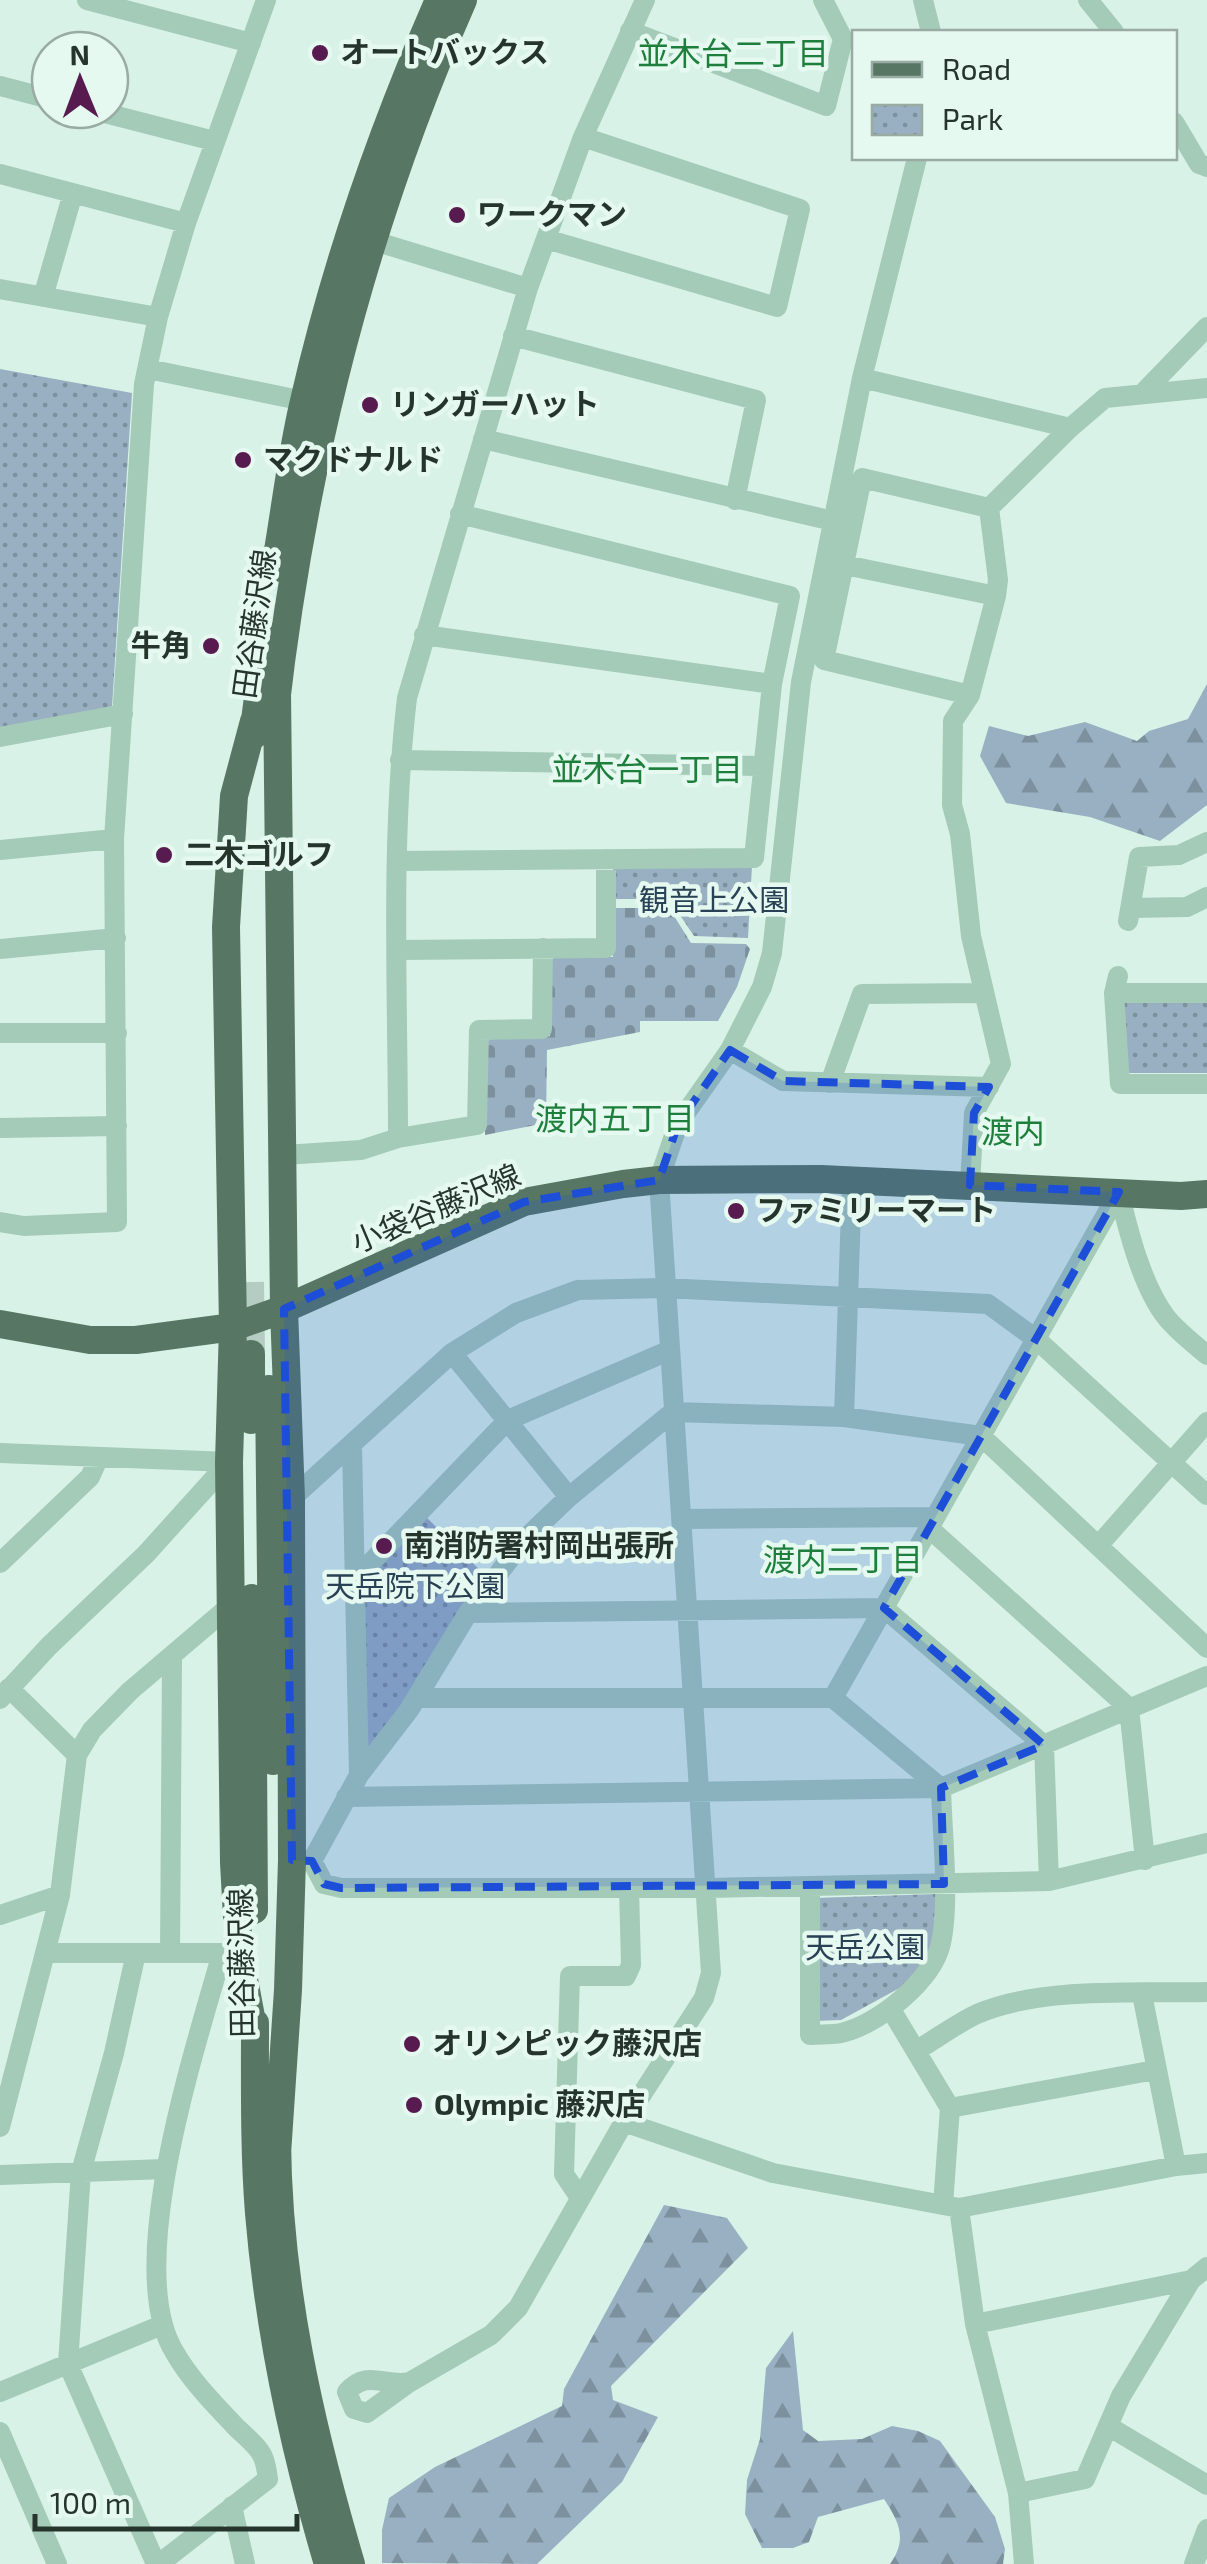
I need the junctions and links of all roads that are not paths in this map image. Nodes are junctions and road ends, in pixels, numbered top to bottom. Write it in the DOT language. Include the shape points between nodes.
graph roads {
  1 [pos="87,0"];
  2 [pos="266,0"];
  3 [pos="439,0"];
  4 [pos="464,0"];
  5 [pos="644,0"];
  6 [pos="823,0"];
  7 [pos="923,0"];
  8 [pos="1091,1"];
  9 [pos="930,30"];
  10 [pos="1113,30"];
  11 [pos="630,31"];
  12 [pos="251,43"];
  13 [pos="0,86"];
  14 [pos="30,94"];
  15 [pos="130,119"];
  16 [pos="1177,127"];
  17 [pos="583,137"];
  18 [pos="214,141"];
  19 [pos="916,160"];
  20 [pos="1207,167"];
  21 [pos="0,174"];
  22 [pos="73,194"];
  23 [pos="186,223"];
  24 [pos="372,240"];
  25 [pos="546,240"];
  26 [pos="528,288"];
  27 [pos="0,289"];
  28 [pos="43,297"];
  29 [pos="158,317"];
  30 [pos="1207,327"];
  31 [pos="514,336"];
  32 [pos="148,369"];
  33 [pos="862,378"];
  34 [pos="1207,388"];
  35 [pos="1144,392"];
  36 [pos="304,401"];
  37 [pos="1070,428"];
  38 [pos="483,439"];
  39 [pos="735,500"];
  40 [pos="989,508"];
  41 [pos="460,514"];
  42 [pos="832,520"];
  43 [pos="845,565"];
  44 [pos="996,596"];
  45 [pos="424,635"];
  46 [pos="772,684"];
  47 [pos="277,693"];
  48 [pos="970,695"];
  49 [pos="123,714"];
  50 [pos="254,721"];
  51 [pos="0,737"];
  52 [pos="400,760"];
  53 [pos="761,766"];
  54 [pos="114,839"];
  55 [pos="1207,842"];
  56 [pos="0,850"];
  57 [pos="606,859"];
  58 [pos="397,861"];
  59 [pos="1207,896"];
  60 [pos="116,938"];
  61 [pos="0,948"];
  62 [pos="543,948"];
  63 [pos="398,950"];
  64 [pos="984,993"];
  65 [pos="1207,993"];
  66 [pos="0,1033"];
  67 [pos="117,1033"];
  68 [pos="730,1050"];
  69 [pos="830,1083"];
  70 [pos="1207,1084"];
  71 [pos="989,1087"];
  72 [pos="117,1126"];
  73 [pos="0,1128"];
  74 [pos="398,1138"];
  75 [pos="284,1155"];
  76 [pos="659,1180"];
  77 [pos="852,1181"];
  78 [pos="970,1185"];
  79 [pos="1118,1192"];
  80 [pos="1207,1194"];
  81 [pos="0,1222"];
  82 [pos="665,1288"];
  83 [pos="848,1297"];
  84 [pos="284,1309"];
  85 [pos="0,1324"];
  86 [pos="232,1326"];
  87 [pos="1036,1339"];
  88 [pos="668,1350"];
  89 [pos="452,1353"];
  90 [pos="1207,1355"];
  91 [pos="673,1412"];
  92 [pos="844,1417"];
  93 [pos="508,1420"];
  94 [pos="1207,1422"];
  95 [pos="981,1436"];
  96 [pos="352,1446"];
  97 [pos="0,1453"];
  98 [pos="98,1458"];
  99 [pos="230,1462"];
  100 [pos="1172,1464"];
  101 [pos="1207,1495"];
  102 [pos="569,1497"];
  103 [pos="292,1499"];
  104 [pos="682,1519"];
  105 [pos="932,1523"];
  106 [pos="1098,1546"];
  107 [pos="0,1563"];
  108 [pos="358,1577"];
  109 [pos="231,1605"];
  110 [pos="884,1608"];
  111 [pos="688,1610"];
  112 [pos="468,1613"];
  113 [pos="1207,1648"];
  114 [pos="172,1658"];
  115 [pos="1207,1676"];
  116 [pos="5,1693"];
  117 [pos="695,1697"];
  118 [pos="416,1698"];
  119 [pos="833,1698"];
  120 [pos="1130,1708"];
  121 [pos="1044,1745"];
  122 [pos="77,1754"];
  123 [pos="359,1775"];
  124 [pos="941,1788"];
  125 [pos="702,1791"];
  126 [pos="346,1797"];
  127 [pos="1207,1843"];
  128 [pos="302,1860"];
  129 [pos="1146,1860"];
  130 [pos="1049,1881"];
  131 [pos="944,1884"];
  132 [pos="810,1887"];
  133 [pos="629,1888"];
  134 [pos="708,1888"];
  135 [pos="60,1895"];
  136 [pos="0,1915"];
  137 [pos="46,1953"];
  138 [pos="136,1953"];
  139 [pos="170,1953"];
  140 [pos="230,1953"];
  141 [pos="1207,1992"];
  142 [pos="1142,1994"];
  143 [pos="890,2008"];
  144 [pos="255,2038"];
  145 [pos="917,2050"];
  146 [pos="1155,2070"];
  147 [pos="950,2108"];
  148 [pos="624,2122"];
  149 [pos="0,2128"];
  150 [pos="277,2154"];
  151 [pos="1207,2163"];
  152 [pos="1176,2166"];
  153 [pos="165,2169"];
  154 [pos="80,2172"];
  155 [pos="0,2174"];
  156 [pos="580,2198"];
  157 [pos="951,2207"];
  158 [pos="1199,2274"];
  159 [pos="162,2324"];
  160 [pos="975,2324"];
  161 [pos="68,2364"];
  162 [pos="410,2382"];
  163 [pos="0,2392"];
  164 [pos="1108,2426"];
  165 [pos="0,2432"];
  166 [pos="1207,2484"];
  167 [pos="1018,2492"];
  168 [pos="232,2506"];
  169 [pos="1207,2529"];
  170 [pos="57,2564"];
  171 [pos="158,2564"];
  172 [pos="244,2564"];
  173 [pos="328,2564"];
  174 [pos="352,2564"];
  175 [pos="1024,2564"];
  176 [pos="1194,2564"];
  1 -- 12 [label="street"];
  2 -- 12 [label="street"];
  3 -- 36 [label="main road, 田谷藤沢線" via="372,170"];
  4 -- 24 [label="main road, 田谷藤沢線"];
  5 -- 11 [label="street"];
  6 -- 11 [label="street" via="842,39 826,106"];
  7 -- 9 [label="street"];
  8 -- 10 [label="street"];
  11 -- 17 [label="street"];
  12 -- 18 [label="street"];
  13 -- 14 [label="street"];
  15 -- 18 [label="street"];
  16 -- 20 [label="street"];
  17 -- 25 [label="street"];
  17 -- 25 [label="street" via="800,209 778,307"];
  18 -- 23 [label="street"];
  19 -- 33 [label="street"];
  21 -- 22 [label="street"];
  22 -- 23 [label="street"];
  22 -- 28 [label="street"];
  23 -- 29 [label="street"];
  24 -- 26 [label="street"];
  24 -- 47 [label="main road, 田谷藤沢線" via="324,412"];
  25 -- 26 [label="street"];
  26 -- 31 [label="street"];
  27 -- 28 [label="street"];
  28 -- 29 [label="street"];
  29 -- 32 [label="street"];
  30 -- 35 [label="street"];
  31 -- 38 [label="street"];
  31 -- 39 [label="street" via="756,400"];
  32 -- 36 [label="street"];
  32 -- 49 [label="street"];
  33 -- 37 [label="street"];
  33 -- 42 [label="street"];
  34 -- 35 [label="street"];
  35 -- 37 [label="street" via="1105,398"];
  36 -- 50 [label="main road, 田谷藤沢線"];
  37 -- 40 [label="street"];
  38 -- 39 [label="street"];
  38 -- 41 [label="street"];
  39 -- 42 [label="street"];
  40 -- 43 [label="street" via="862,478"];
  40 -- 44 [label="street"];
  41 -- 45 [label="street"];
  41 -- 46 [label="street" via="790,596"];
  42 -- 68 [label="street" via="802,682 772,953"];
  43 -- 44 [label="street"];
  43 -- 48 [label="street" via="824,660"];
  44 -- 48 [label="street"];
  45 -- 46 [label="street"];
  45 -- 52 [label="street"];
  46 -- 53 [label="street"];
  47 -- 50 [label="main road, 田谷藤沢線" via="267,782 259,1282 244,924"];
  47 -- 75 [label="main road"];
  48 -- 64 [label="street" via="953,721 952,805"];
  49 -- 51 [label="street"];
  49 -- 54 [label="street"];
  50 -- 86 [label="main road" via="234,796 226,926"];
  52 -- 53 [label="street"];
  52 -- 58 [label="street"];
  53 -- 57 [label="street" via="754,858"];
  54 -- 56 [label="street"];
  54 -- 60 [label="street"];
  55 -- 59 [label="street" via="1179,855 1139,857 1130,914 1187,907"];
  57 -- 58 [label="street"];
  57 -- 62 [label="street" via="606,948"];
  58 -- 63 [label="street"];
  60 -- 61 [label="street"];
  60 -- 67 [label="street"];
  62 -- 63 [label="street"];
  62 -- 74 [label="street" via="542,1029 479,1030 476,1125"];
  63 -- 74 [label="street"];
  64 -- 69 [label="street" via="862,994"];
  64 -- 71 [label="street" via="1001,1064"];
  65 -- 70 [label="street" via="1116,984 1120,1084"];
  66 -- 67 [label="street"];
  67 -- 72 [label="street"];
  68 -- 69 [label="street" via="783,1081"];
  68 -- 76 [label="street" via="678,1124"];
  69 -- 71 [label="street"];
  71 -- 78 [label="street" via="974,1113"];
  72 -- 73 [label="street"];
  72 -- 81 [label="street" via="117,1222"];
  74 -- 75 [label="street" via="361,1150"];
  75 -- 84 [label="main road"];
  76 -- 77 [label="main road, 小袋谷藤沢線"];
  76 -- 82 [label="street"];
  76 -- 84 [label="main road, 小袋谷藤沢線" via="524,1202"];
  77 -- 78 [label="main road, 小袋谷藤沢線"];
  77 -- 83 [label="street"];
  78 -- 79 [label="main road, 小袋谷藤沢線"];
  79 -- 80 [label="main road, 小袋谷藤沢線"];
  79 -- 87 [label="street"];
  79 -- 90 [label="street" via="1160,1308"];
  82 -- 83 [label="street"];
  82 -- 88 [label="street"];
  82 -- 89 [label="street" via="578,1290 516,1313"];
  83 -- 87 [label="street" via="988,1304"];
  83 -- 92 [label="street"];
  84 -- 86 [label="main road, 小袋谷藤沢線"];
  84 -- 103 [label="main road"];
  85 -- 86 [label="main road, 小袋谷藤沢線" via="90,1340"];
  86 -- 99 [label="main road"];
  87 -- 95 [label="street"];
  87 -- 100 [label="street"];
  88 -- 91 [label="street"];
  88 -- 93 [label="street"];
  89 -- 93 [label="street"];
  89 -- 96 [label="street"];
  91 -- 92 [label="street"];
  91 -- 102 [label="street"];
  91 -- 104 [label="street"];
  92 -- 95 [label="street"];
  93 -- 102 [label="street"];
  93 -- 108 [label="street"];
  94 -- 100 [label="street"];
  95 -- 105 [label="street"];
  95 -- 106 [label="street"];
  96 -- 103 [label="street"];
  96 -- 108 [label="street"];
  97 -- 98 [label="street"];
  98 -- 99 [label="street"];
  98 -- 107 [label="street" via="90,1477"];
  99 -- 109 [label="main road"];
  99 -- 116 [label="street"];
  100 -- 101 [label="street"];
  100 -- 106 [label="street"];
  102 -- 112 [label="street" via="526,1538"];
  103 -- 128 [label="main road"];
  104 -- 105 [label="street"];
  104 -- 111 [label="street"];
  105 -- 110 [label="street"];
  105 -- 120 [label="street"];
  106 -- 113 [label="street"];
  108 -- 123 [label="street"];
  109 -- 114 [label="street"];
  109 -- 140 [label="main road"];
  110 -- 111 [label="street"];
  110 -- 119 [label="street"];
  110 -- 121 [label="street"];
  111 -- 112 [label="street"];
  111 -- 117 [label="street"];
  112 -- 118 [label="street"];
  114 -- 122 [label="street" via="130,1691"];
  114 -- 139 [label="street"];
  115 -- 120 [label="street"];
  116 -- 122 [label="street"];
  117 -- 118 [label="street"];
  117 -- 119 [label="street"];
  117 -- 125 [label="street"];
  118 -- 123 [label="street"];
  119 -- 124 [label="street"];
  120 -- 121 [label="street"];
  120 -- 129 [label="street"];
  121 -- 124 [label="street"];
  121 -- 130 [label="street"];
  122 -- 135 [label="street"];
  123 -- 126 [label="street"];
  124 -- 125 [label="street"];
  124 -- 131 [label="street"];
  125 -- 126 [label="street"];
  125 -- 134 [label="street"];
  126 -- 128 [label="street"];
  127 -- 129 [label="street"];
  128 -- 133 [label="street" via="324,1884 341,1888"];
  128 -- 150 [label="main road"];
  129 -- 130 [label="street"];
  130 -- 131 [label="street"];
  131 -- 132 [label="street"];
  131 -- 143 [label="street" via="941,1942 929,1972"];
  132 -- 134 [label="street"];
  132 -- 143 [label="street" via="810,2034 844,2032"];
  133 -- 134 [label="street"];
  133 -- 156 [label="street" via="626,1976 570,1976 564,2174"];
  134 -- 148 [label="street" via="711,1973 704,1998"];
  135 -- 136 [label="street"];
  135 -- 137 [label="street"];
  137 -- 138 [label="street"];
  137 -- 149 [label="street"];
  138 -- 139 [label="street"];
  138 -- 154 [label="street"];
  139 -- 140 [label="street"];
  140 -- 144 [label="main road"];
  140 -- 153 [label="street"];
  141 -- 142 [label="street"];
  142 -- 145 [label="street" via="1014,2004 977,2014"];
  142 -- 146 [label="street"];
  143 -- 145 [label="street"];
  144 -- 150 [label="main road, 田谷藤沢線" via="260,1353"];
  144 -- 173 [label="main road, 田谷藤沢線" via="259,2212 268,2284 286,2404"];
  145 -- 147 [label="street"];
  146 -- 147 [label="street"];
  146 -- 152 [label="street"];
  147 -- 157 [label="street"];
  148 -- 156 [label="street"];
  148 -- 157 [label="street" via="773,2173"];
  150 -- 174 [label="main road, 田谷藤沢線" via="294,2338"];
  151 -- 152 [label="street"];
  152 -- 157 [label="street"];
  153 -- 154 [label="street"];
  153 -- 159 [label="street" via="157,2270"];
  154 -- 155 [label="street"];
  154 -- 161 [label="street"];
  156 -- 162 [label="street" via="518,2308 491,2334"];
  157 -- 160 [label="street"];
  158 -- 160 [label="street"];
  158 -- 164 [label="street"];
  159 -- 161 [label="street"];
  159 -- 168 [label="street" via="202,2390 262,2454 268,2480"];
  160 -- 167 [label="street"];
  161 -- 163 [label="street"];
  161 -- 171 [label="street"];
  164 -- 166 [label="street"];
  164 -- 167 [label="street" via="1085,2480"];
  165 -- 170 [label="street"];
  167 -- 175 [label="street"];
  168 -- 171 [label="street"];
  168 -- 172 [label="street"];
  169 -- 176 [label="street"];
}
